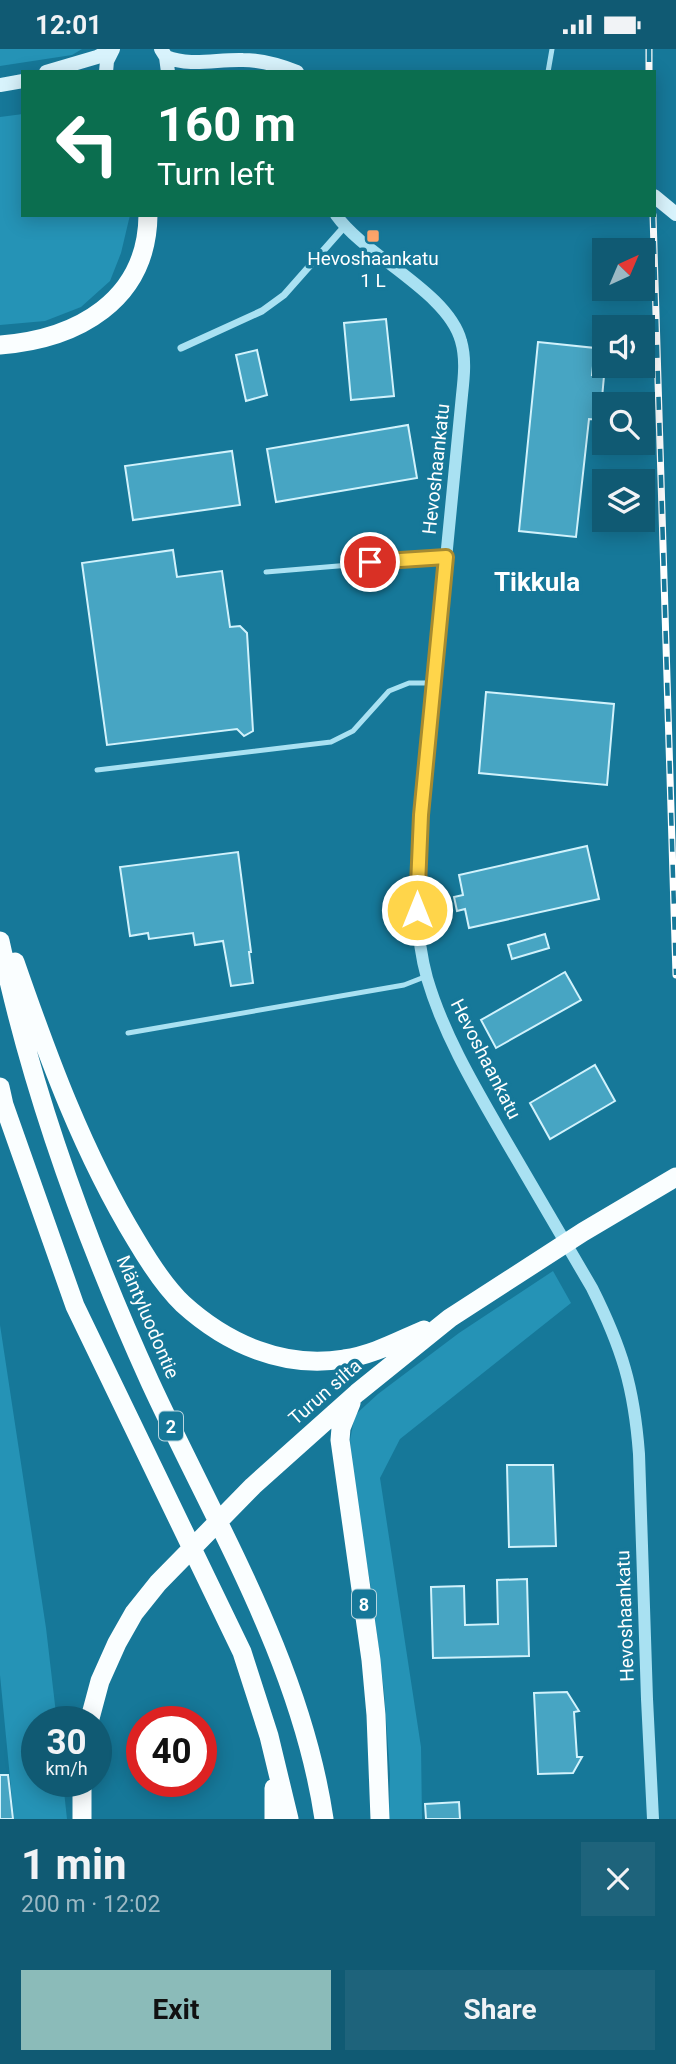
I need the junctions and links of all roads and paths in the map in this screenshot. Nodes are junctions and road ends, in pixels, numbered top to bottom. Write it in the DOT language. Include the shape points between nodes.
graph roads {
  1 [pos="113,49"];
  2 [pos="552,49"];
  3 [pos="165,59"];
  4 [pos="54,70"];
  5 [pos="106,70"];
  6 [pos="291,70"];
  7 [pos="548,70"];
  8 [pos="21,82"];
  9 [pos="0,85"];
  10 [pos="656,198"];
  11 [pos="676,214"];
  12 [pos="149,217"];
  13 [pos="338,217"];
  14 [pos="345,226"];
  15 [pos="4,346"];
  16 [pos="181,348"];
  17 [pos="446,557"];
  18 [pos="266,572"];
  19 [pos="434,683"];
  20 [pos="97,770"];
  21 [pos="0,941"];
  22 [pos="427,976"];
  23 [pos="128,1033"];
  24 [pos="0,1087"];
  25 [pos="676,1177"];
  26 [pos="450,1318"];
  27 [pos="357,1393"];
  28 [pos="93,1706"];
  29 [pos="274,1752"];
  30 [pos="82,1797"];
  31 [pos="82,1819"];
  32 [pos="274,1819"];
  33 [pos="289,1819"];
  34 [pos="324,1819"];
  35 [pos="380,1819"];
  36 [pos="653,1819"];
  1 -- 4 [label="main road"];
  1 -- 5 [label="main road"];
  2 -- 7 [label="lane"];
  3 -- 6 [label="main road" via="180,63 258,61"];
  8 -- 9 [label="main road"];
  10 -- 11 [label="main road"];
  12 -- 15 [label="highway" via="132,276 101,313 57,335"];
  13 -- 14 [label="street, Hevoshaankatu"];
  14 -- 16 [label="street" via="284,295 262,311"];
  14 -- 17 [label="street, Hevoshaankatu" via="437,305 460,339 463,395"];
  17 -- 18 [label="lane"];
  17 -- 19 [label="street, Hevoshaankatu"];
  19 -- 20 [label="lane" via="409,683 388,691 353,731 331,743"];
  19 -- 22 [label="street, Hevoshaankatu" via="416,875"];
  21 -- 26 [label="highway" via="12,952 81,1136 119,1212 182,1303 242,1346 303,1360 345,1359 375,1352"];
  21 -- 34 [label="highway, Mäntyluodontie / 2" via="58,1153 139,1357 281,1661 304,1732"];
  22 -- 23 [label="lane" via="404,985"];
  22 -- 36 [label="street, Hevoshaankatu" via="466,1069 592,1288 626,1368 639,1454"];
  24 -- 29 [label="highway, 2" via="75,1306 242,1652"];
  25 -- 26 [label="highway, Turun silta / 8"];
  26 -- 27 [label="highway, Turun silta / 8"];
  27 -- 28 [label="highway, Turun silta / 8" via="253,1486 158,1583 117,1643"];
  27 -- 35 [label="highway, 8" via="346,1411 340,1440 371,1660"];
  29 -- 32 [label="highway"];
  29 -- 33 [label="highway, 2"];
  30 -- 31 [label="highway"];
}
